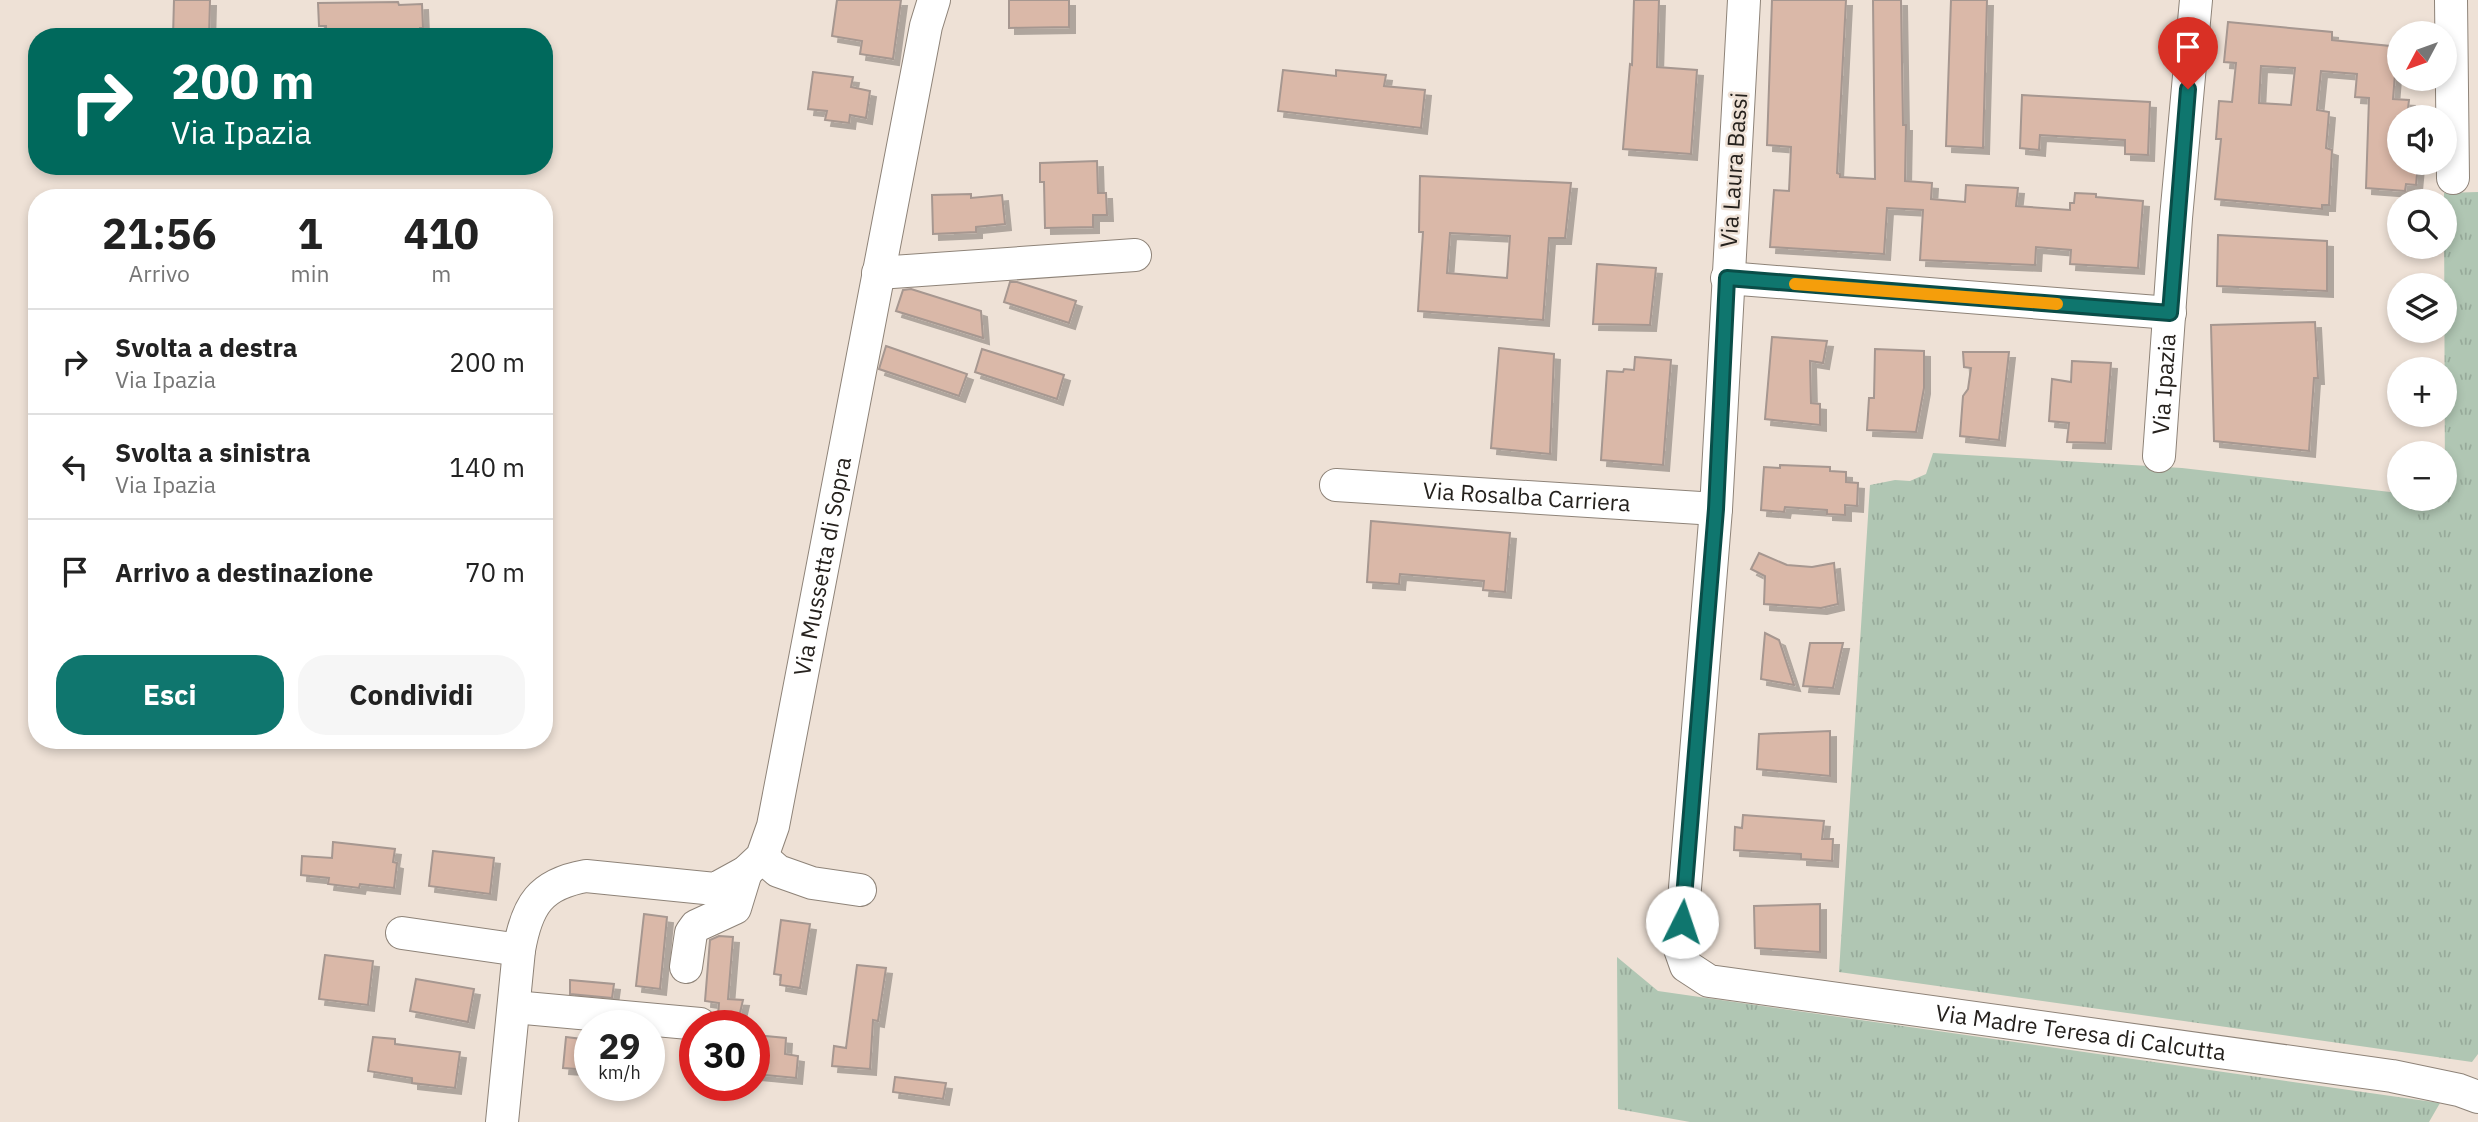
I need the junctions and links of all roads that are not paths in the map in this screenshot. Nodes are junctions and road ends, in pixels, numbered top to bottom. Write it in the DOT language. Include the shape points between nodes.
graph roads {
  1 [pos="934,0"];
  2 [pos="1744,0"];
  3 [pos="2196,0"];
  4 [pos="2451,0"];
  5 [pos="2453,178"];
  6 [pos="1135,255"];
  7 [pos="878,273"];
  8 [pos="1727,278"];
  9 [pos="2170,313"];
  10 [pos="2160,456"];
  11 [pos="1336,485"];
  12 [pos="1716,509"];
  13 [pos="754,864"];
  14 [pos="860,890"];
  15 [pos="402,933"];
  16 [pos="519,950"];
  17 [pos="1686,966"];
  18 [pos="686,967"];
  19 [pos="514,1007"];
  20 [pos="679,1022"];
  21 [pos="2478,1097"];
  22 [pos="502,1122"];
  1 -- 7 [label="street, Via Mussetta di Sopra"];
  2 -- 8 [label="street, Via Laura Bassi"];
  3 -- 9 [label="street, Via Ipazia"];
  4 -- 5 [label="street"];
  6 -- 7 [label="street"];
  7 -- 13 [label="street, Via Mussetta di Sopra" via="773,826"];
  8 -- 9 [label="street, Via Ipazia"];
  8 -- 12 [label="street, Via Laura Bassi"];
  9 -- 10 [label="street, Via Ipazia"];
  11 -- 12 [label="street, Via Rosalba Carriera"];
  12 -- 17 [label="street, Via Laura Bassi" via="1680,949"];
  13 -- 14 [label="street" via="812,883"];
  13 -- 16 [label="street" via="715,889 586,876 569,879 549,887 536,902 524,923"];
  13 -- 18 [label="street, Via Mussetta di Sopra" via="735,908 696,926 691,933"];
  15 -- 16 [label="street"];
  16 -- 19 [label="street"];
  17 -- 21 [label="street, Via Madre Teresa di Calcutta" via="1709,981 2392,1076"];
  19 -- 20 [label="street"];
  19 -- 22 [label="street"];
}
